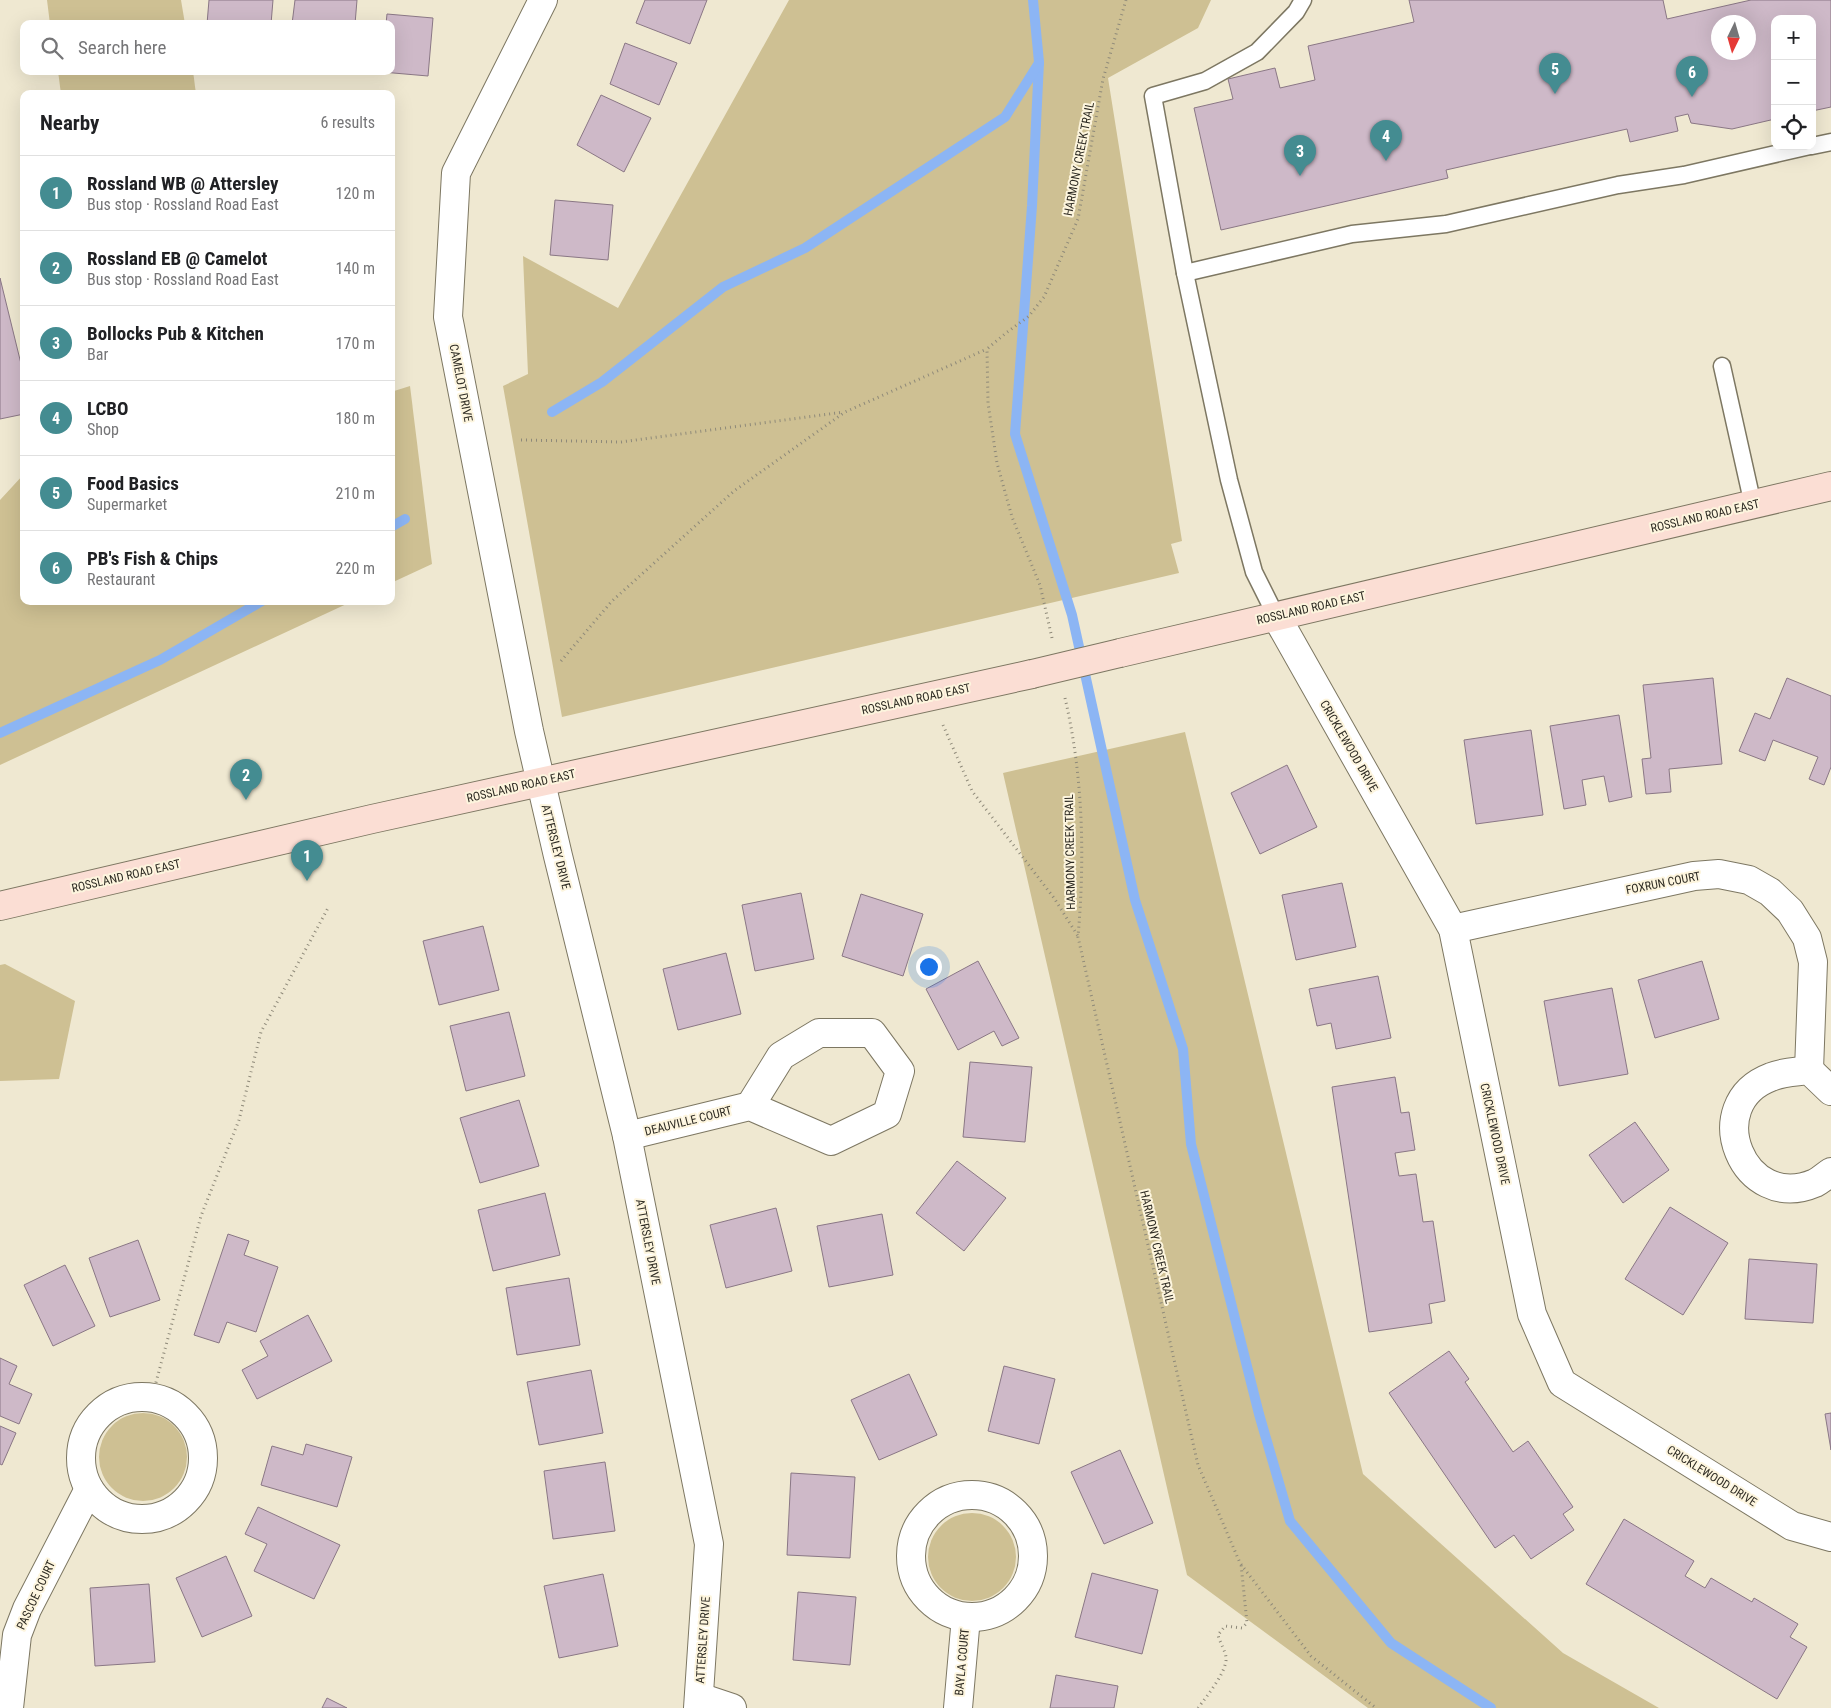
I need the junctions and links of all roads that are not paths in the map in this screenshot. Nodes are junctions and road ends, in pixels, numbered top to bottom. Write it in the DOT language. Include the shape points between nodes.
graph roads {
  1 [pos="544,0"];
  2 [pos="1303,0"];
  3 [pos="1831,142"];
  4 [pos="1816,145"];
  5 [pos="1793,150"];
  6 [pos="1185,273"];
  7 [pos="1722,366"];
  8 [pos="1831,486"];
  9 [pos="1753,505"];
  10 [pos="1276,616"];
  11 [pos="540,782"];
  12 [pos="0,906"];
  13 [pos="1453,929"];
  14 [pos="1808,1070"];
  15 [pos="1831,1091"];
  16 [pos="750,1106"];
  17 [pos="627,1136"];
  18 [pos="1831,1172"];
  19 [pos="89,1489"];
  20 [pos="1831,1537"];
  21 [pos="966,1617"];
  22 [pos="698,1702"];
  23 [pos="9,1708"];
  24 [pos="732,1708"];
  25 [pos="958,1708"];
  1 -- 11 [label="street, CAMELOT DRIVE" via="456,173 448,316"];
  2 -- 6 [label="lane" via="1296,12 1257,52 1205,81 1153,96"];
  3 -- 4 [label="lane"];
  5 -- 6 [label="lane" via="1446,224 1352,234"];
  6 -- 10 [label="lane" via="1229,480 1254,572"];
  7 -- 9 [label="lane"];
  8 -- 9 [label="main road, ROSSLAND ROAD EAST"];
  9 -- 10 [label="main road, ROSSLAND ROAD EAST"];
  10 -- 11 [label="main road, ROSSLAND ROAD EAST, bridge" via="1032,674"];
  10 -- 13 [label="street, CRICKLEWOOD DRIVE"];
  11 -- 12 [label="main road, ROSSLAND ROAD EAST" via="372,818"];
  11 -- 17 [label="street, ATTERSLEY DRIVE"];
  13 -- 14 [label="street, FOXRUN COURT" via="1694,876 1719,874 1749,880 1770,892 1790,911 1807,938 1813,962"];
  13 -- 20 [label="street, CRICKLEWOOD DRIVE" via="1532,1314 1562,1383 1792,1526"];
  14 -- 15 [label="street"];
  14 -- 18 [label="street" via="1769,1077 1753,1088 1741,1102 1734,1119 1734,1137 1749,1170 1763,1181 1780,1187 1799,1187 1816,1182"];
  16 -- 16 [label="street" via="781,1056 819,1033 872,1033 900,1071 887,1114 831,1141"];
  16 -- 17 [label="street, DEAUVILLE COURT"];
  17 -- 22 [label="street, ATTERSLEY DRIVE" via="709,1544"];
  19 -- 19 [label="street" via="82,1470 81,1451 87,1432 98,1416 114,1404 132,1398 152,1398 172,1404 188,1417 199,1434 204,1454 202,1475 193,1493 179,1508 160,1517 140,1520 120,1515 102,1504"];
  19 -- 23 [label="street, PASCOE COURT" via="27,1609 18,1636"];
  21 -- 21 [label="street, BAYLA COURT" via="947,1612 931,1602 919,1586 912,1568 911,1549 916,1530 927,1514 942,1502 960,1495 980,1495 1000,1500 1017,1513 1029,1531 1034,1552 1032,1573 1022,1592 1007,1607 987,1615"];
  21 -- 25 [label="street, BAYLA COURT"];
  22 -- 24 [label="street"];
}
